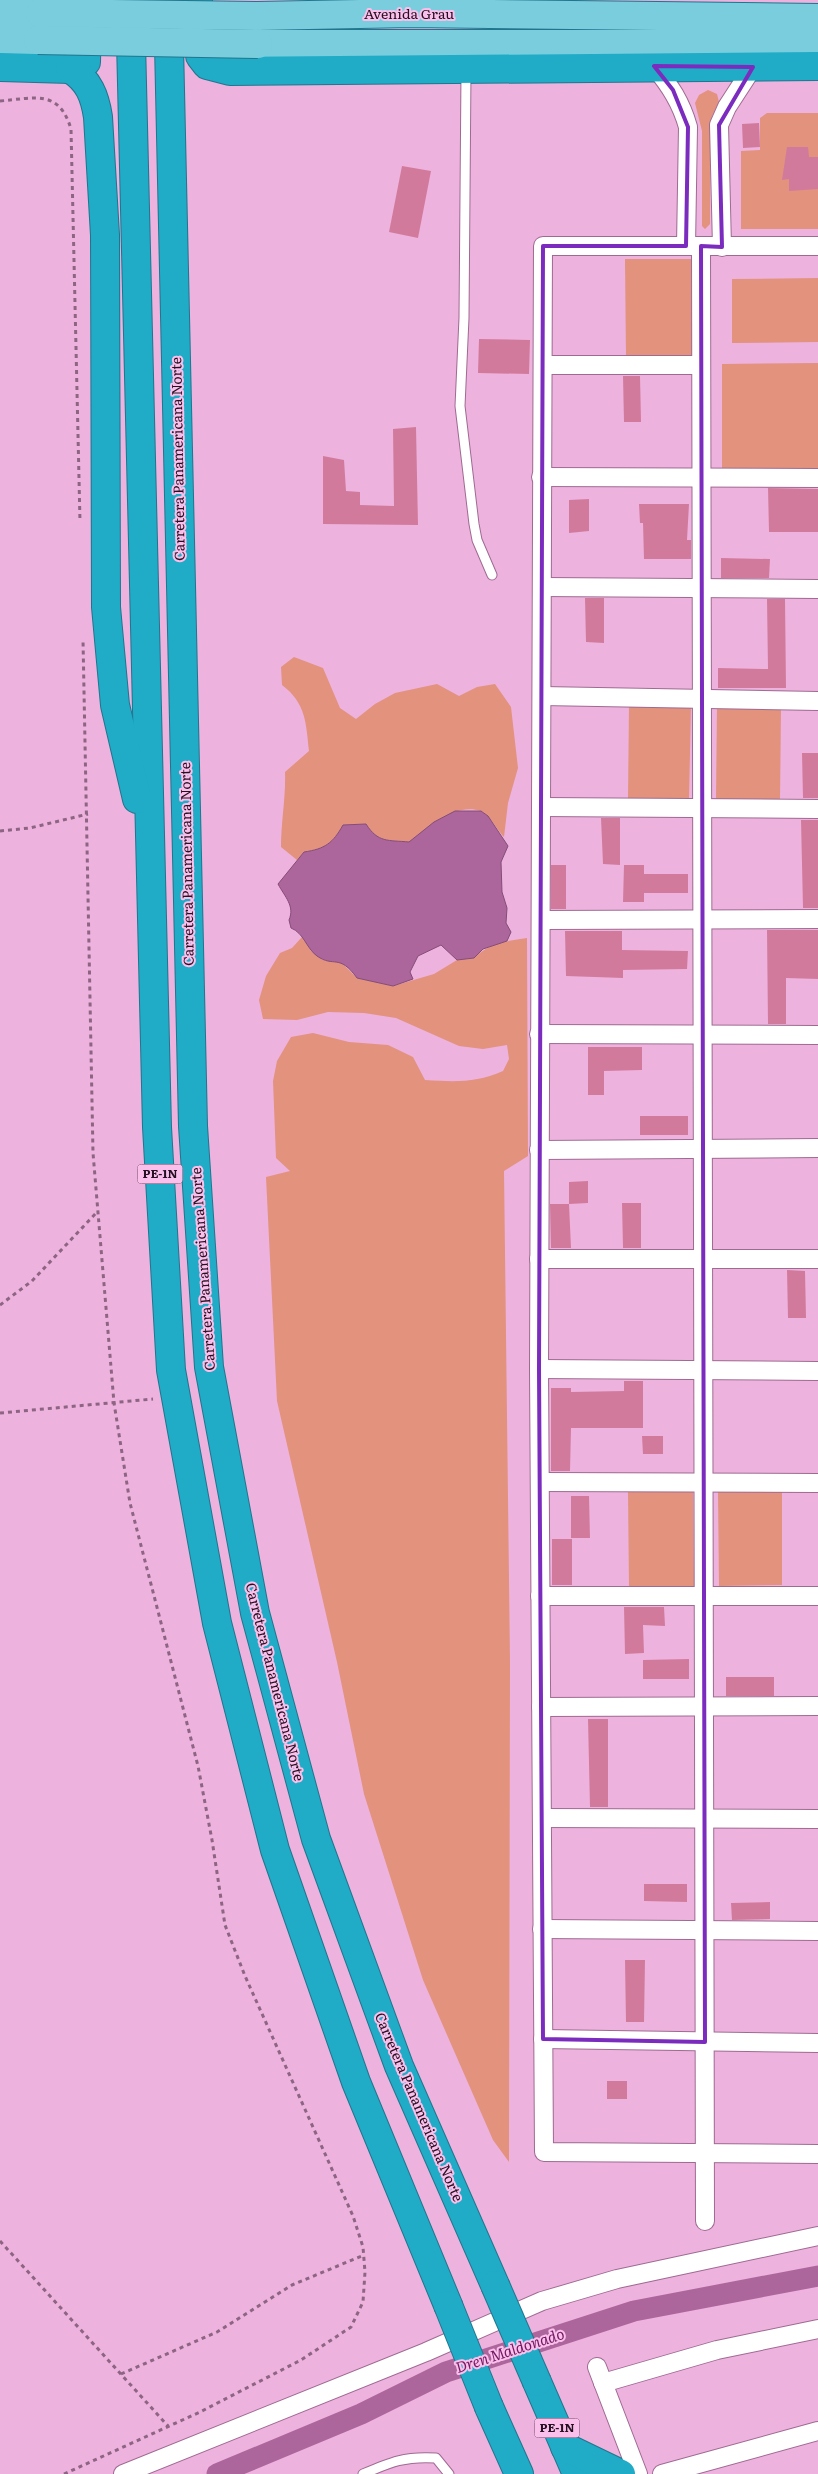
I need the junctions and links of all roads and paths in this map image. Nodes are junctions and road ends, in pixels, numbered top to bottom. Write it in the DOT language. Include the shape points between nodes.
graph roads {
  1 [pos="87,0"];
  2 [pos="130,0"];
  3 [pos="168,0"];
  4 [pos="198,0"];
  5 [pos="0,13"];
  6 [pos="818,18"];
  7 [pos="0,40"];
  8 [pos="818,44"];
  9 [pos="654,66"];
  10 [pos="818,66"];
  11 [pos="0,67"];
  12 [pos="753,67"];
  13 [pos="70,69"];
  14 [pos="466,69"];
  15 [pos="0,101"];
  16 [pos="693,246"];
  17 [pos="722,246"];
  18 [pos="818,246"];
  19 [pos="542,365"];
  20 [pos="701,365"];
  21 [pos="541,477"];
  22 [pos="701,478"];
  23 [pos="818,478"];
  24 [pos="80,527"];
  25 [pos="492,575"];
  26 [pos="542,588"];
  27 [pos="701,589"];
  28 [pos="818,589"];
  29 [pos="83,636"];
  30 [pos="542,696"];
  31 [pos="702,699"];
  32 [pos="818,701"];
  33 [pos="542,807"];
  34 [pos="702,808"];
  35 [pos="818,809"];
  36 [pos="88,814"];
  37 [pos="0,831"];
  38 [pos="150,860"];
  39 [pos="818,919"];
  40 [pos="541,920"];
  41 [pos="702,920"];
  42 [pos="539,1034"];
  43 [pos="702,1034"];
  44 [pos="818,1034"];
  45 [pos="818,1148"];
  46 [pos="703,1149"];
  47 [pos="539,1150"];
  48 [pos="98,1211"];
  49 [pos="539,1259"];
  50 [pos="703,1259"];
  51 [pos="818,1259"];
  52 [pos="0,1305"];
  53 [pos="539,1369"];
  54 [pos="703,1370"];
  55 [pos="818,1371"];
  56 [pos="128,1401"];
  57 [pos="114,1403"];
  58 [pos="0,1413"];
  59 [pos="540,1482"];
  60 [pos="704,1482"];
  61 [pos="818,1483"];
  62 [pos="540,1596"];
  63 [pos="704,1596"];
  64 [pos="818,1596"];
  65 [pos="818,1706"];
  66 [pos="541,1707"];
  67 [pos="704,1707"];
  68 [pos="542,1818"];
  69 [pos="704,1819"];
  70 [pos="818,1819"];
  71 [pos="542,1930"];
  72 [pos="705,1930"];
  73 [pos="818,1931"];
  74 [pos="543,2039"];
  75 [pos="705,2042"];
  76 [pos="818,2044"];
  77 [pos="705,2154"];
  78 [pos="818,2154"];
  79 [pos="705,2221"];
  80 [pos="818,2236"];
  81 [pos="0,2241"];
  82 [pos="364,2255"];
  83 [pos="818,2329"];
  84 [pos="121,2374"];
  85 [pos="168,2426"];
  86 [pos="818,2431"];
  87 [pos="565,2448"];
  88 [pos="64,2474"];
  89 [pos="123,2474"];
  90 [pos="363,2474"];
  91 [pos="449,2474"];
  92 [pos="519,2474"];
  93 [pos="577,2474"];
  94 [pos="621,2474"];
  95 [pos="638,2474"];
  96 [pos="662,2474"];
  1 -- 13 [label="highway" via="86,62"];
  2 -- 38 [label="highway, PE-1N"];
  3 -- 87 [label="highway, Carretera Panamericana Norte / PE-1N, bridge" via="193,1126 209,1367 255,1613 316,1839 399,2066"];
  4 -- 14 [label="highway" via="200,56 207,65 230,71"];
  5 -- 6 [label="main road, Avenida Grau, bridge" via="257,16 411,13"];
  7 -- 8 [label="main road, bridge" via="258,44"];
  9 -- 12 [label="highway"];
  9 -- 14 [label="highway"];
  9 -- 16 [label="street" via="673,90 688,126"];
  10 -- 12 [label="highway"];
  11 -- 13 [label="highway"];
  12 -- 17 [label="street" via="726,107 719,125"];
  13 -- 38 [label="highway" via="84,79 95,100 98,117 105,235 106,607 115,705"];
  14 -- 25 [label="lane" via="460,406 477,540"];
  15 -- 24 [label="path" via="49,100 60,104 71,129"];
  16 -- 17 [label="street"];
  16 -- 19 [label="street" via="543,246"];
  16 -- 20 [label="street"];
  17 -- 18 [label="street"];
  19 -- 20 [label="street"];
  19 -- 21 [label="street"];
  20 -- 22 [label="street"];
  21 -- 22 [label="street"];
  21 -- 26 [label="street"];
  22 -- 23 [label="street"];
  22 -- 27 [label="street"];
  26 -- 27 [label="street"];
  26 -- 30 [label="street"];
  27 -- 28 [label="street"];
  27 -- 31 [label="street"];
  29 -- 36 [label="path"];
  30 -- 31 [label="street"];
  30 -- 33 [label="street"];
  31 -- 32 [label="street"];
  31 -- 34 [label="street"];
  33 -- 34 [label="street"];
  33 -- 40 [label="street"];
  34 -- 35 [label="street"];
  34 -- 41 [label="street"];
  36 -- 37 [label="path" via="30,828"];
  36 -- 48 [label="path" via="93,1153"];
  38 -- 92 [label="highway, PE-1N, bridge" via="157,1127 171,1370 217,1623 275,1850 356,2082"];
  39 -- 41 [label="street"];
  40 -- 41 [label="street"];
  40 -- 42 [label="street"];
  41 -- 43 [label="street"];
  42 -- 43 [label="street"];
  42 -- 47 [label="street"];
  43 -- 44 [label="street"];
  43 -- 46 [label="street"];
  45 -- 46 [label="street"];
  46 -- 47 [label="street"];
  46 -- 50 [label="street"];
  47 -- 49 [label="street"];
  48 -- 52 [label="path" via="32,1281"];
  48 -- 57 [label="path"];
  49 -- 50 [label="street"];
  49 -- 53 [label="street"];
  50 -- 51 [label="street"];
  50 -- 54 [label="street"];
  53 -- 54 [label="street"];
  53 -- 59 [label="street"];
  54 -- 55 [label="street"];
  54 -- 60 [label="street"];
  56 -- 57 [label="path"];
  57 -- 58 [label="path"];
  57 -- 82 [label="path" via="130,1503 198,1766 225,1925 353,2216"];
  59 -- 60 [label="street"];
  59 -- 62 [label="street"];
  60 -- 61 [label="street"];
  60 -- 63 [label="street"];
  62 -- 63 [label="street"];
  62 -- 66 [label="street"];
  63 -- 64 [label="street"];
  63 -- 67 [label="street"];
  65 -- 67 [label="street"];
  66 -- 67 [label="street"];
  66 -- 68 [label="street"];
  67 -- 69 [label="street"];
  68 -- 69 [label="street"];
  68 -- 71 [label="street"];
  69 -- 70 [label="street"];
  69 -- 72 [label="street"];
  71 -- 72 [label="street"];
  71 -- 74 [label="street"];
  72 -- 73 [label="street"];
  72 -- 75 [label="street"];
  74 -- 75 [label="street"];
  74 -- 77 [label="street" via="544,2152"];
  75 -- 76 [label="street"];
  75 -- 77 [label="street"];
  77 -- 78 [label="street"];
  77 -- 79 [label="street"];
  80 -- 89 [label="street" via="617,2279 542,2301 426,2352"];
  81 -- 84 [label="path"];
  82 -- 84 [label="path" via="292,2285 217,2332"];
  82 -- 85 [label="path" via="363,2302 351,2326 301,2360"];
  83 -- 95 [label="street" via="600,2375"];
  84 -- 85 [label="path"];
  85 -- 88 [label="path"];
  86 -- 96 [label="street"];
  87 -- 93 [label="highway, Carretera Panamericana Norte / PE-1N"];
  87 -- 94 [label="highway"];
  90 -- 91 [label="lane" via="413,2457 436,2458"];
}
